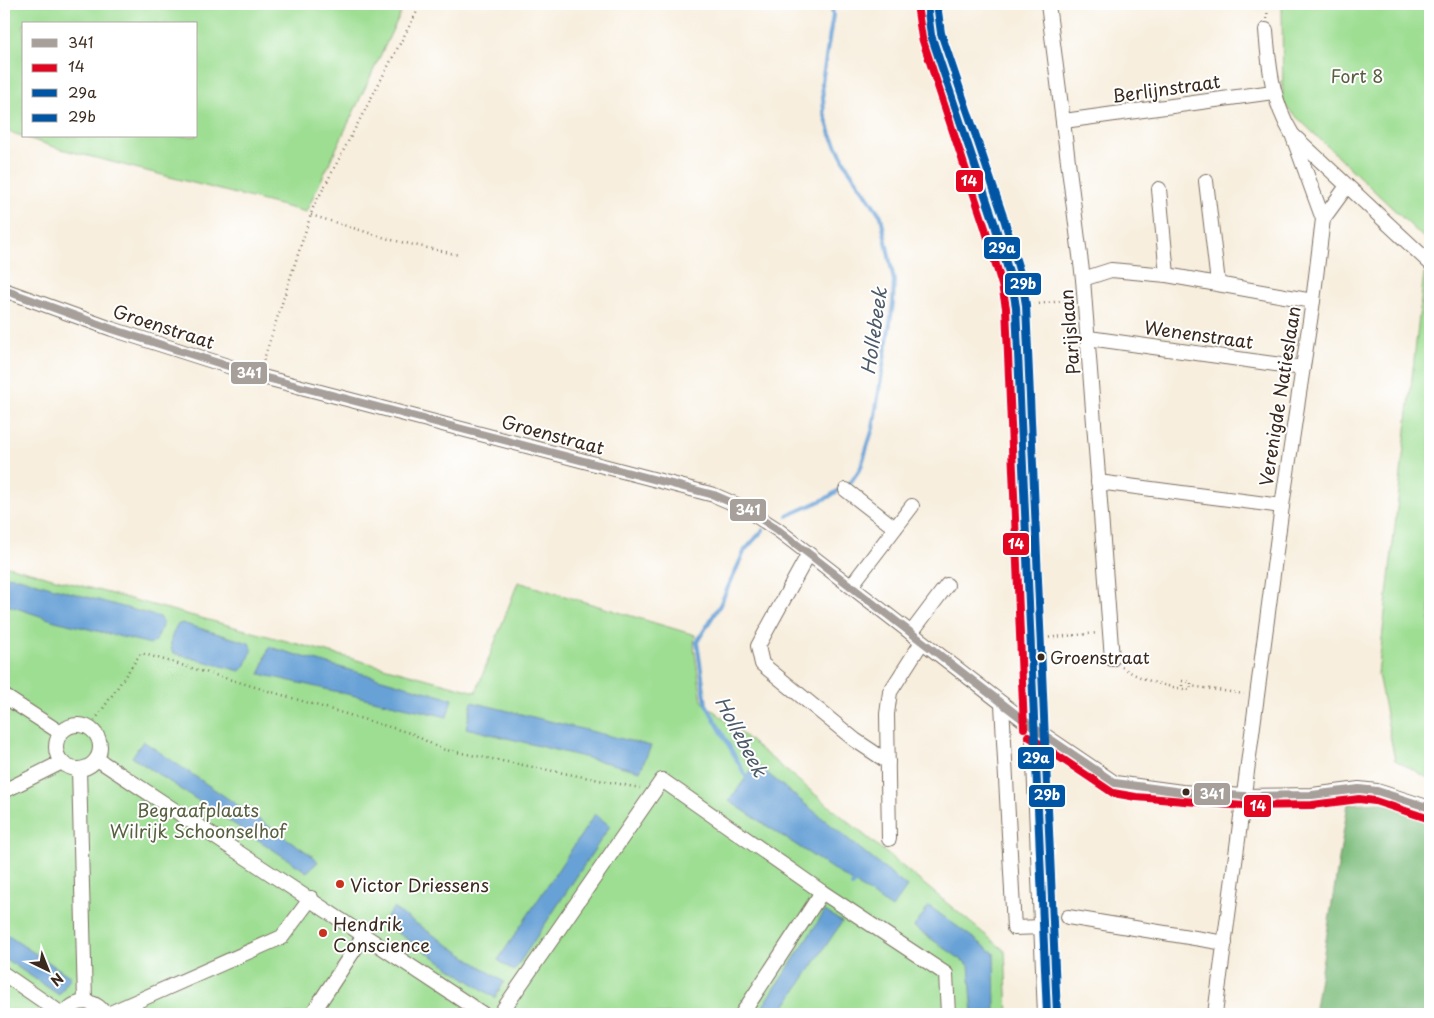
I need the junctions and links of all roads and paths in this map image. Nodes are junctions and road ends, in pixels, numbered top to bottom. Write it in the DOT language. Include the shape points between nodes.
graph roads {
  1 [pos="421,4"];
  2 [pos="927,4"];
  3 [pos="1048,4"];
  4 [pos="1266,30"];
  5 [pos="1273,92"];
  6 [pos="1064,122"];
  7 [pos="1292,134"];
  8 [pos="1206,181"];
  9 [pos="1347,186"];
  10 [pos="1159,189"];
  11 [pos="311,214"];
  12 [pos="1323,219"];
  13 [pos="459,255"];
  14 [pos="1430,264"];
  15 [pos="1168,275"];
  16 [pos="1083,279"];
  17 [pos="1218,283"];
  18 [pos="4,290"];
  19 [pos="1085,298"];
  20 [pos="1313,301"];
  21 [pos="1016,307"];
  22 [pos="1089,338"];
  23 [pos="1303,368"];
  24 [pos="259,376"];
  25 [pos="1098,482"];
  26 [pos="846,490"];
  27 [pos="912,506"];
  28 [pos="1282,506"];
  29 [pos="895,528"];
  30 [pos="808,554"];
  31 [pos="947,585"];
  32 [pos="851,586"];
  33 [pos="1110,632"];
  34 [pos="911,633"];
  35 [pos="1031,639"];
  36 [pos="922,642"];
  37 [pos="1112,659"];
  38 [pos="1191,686"];
  39 [pos="1182,687"];
  40 [pos="4,696"];
  41 [pos="1257,696"];
  42 [pos="1002,704"];
  43 [pos="1034,728"];
  44 [pos="89,729"];
  45 [pos="61,733"];
  46 [pos="96,759"];
  47 [pos="62,762"];
  48 [pos="888,762"];
  49 [pos="79,769"];
  50 [pos="4,791"];
  51 [pos="654,791"];
  52 [pos="1244,796"];
  53 [pos="1430,808"];
  54 [pos="889,839"];
  55 [pos="822,892"];
  56 [pos="310,898"];
  57 [pos="1068,917"];
  58 [pos="1042,927"];
  59 [pos="364,935"];
  60 [pos="1225,943"];
  61 [pos="4,974"];
  62 [pos="84,1002"];
  63 [pos="63,1014"];
  64 [pos="106,1014"];
  65 [pos="312,1014"];
  66 [pos="483,1014"];
  67 [pos="500,1014"];
  68 [pos="742,1014"];
  69 [pos="948,1014"];
  70 [pos="1047,1014"];
  71 [pos="1215,1014"];
  1 -- 11 [label="path"];
  2 -- 21 [label="main road" via="931,35 995,225"];
  3 -- 6 [label="street, Parijslaan"];
  4 -- 5 [label="street, Verenigde Natieslaan"];
  5 -- 6 [label="street, Berlijnstraat"];
  5 -- 7 [label="street, Verenigde Natieslaan"];
  6 -- 16 [label="street, Parijslaan"];
  7 -- 9 [label="street"];
  7 -- 12 [label="street, Verenigde Natieslaan"];
  8 -- 17 [label="street"];
  9 -- 12 [label="street"];
  9 -- 14 [label="street"];
  10 -- 15 [label="street"];
  11 -- 13 [label="path" via="392,240"];
  11 -- 24 [label="path"];
  12 -- 20 [label="street, Verenigde Natieslaan"];
  15 -- 16 [label="street" via="1111,270"];
  15 -- 17 [label="street"];
  16 -- 19 [label="street, Parijslaan"];
  17 -- 20 [label="street"];
  18 -- 24 [label="street, Groenstraat"];
  19 -- 21 [label="path"];
  19 -- 22 [label="street, Parijslaan"];
  20 -- 23 [label="street, Verenigde Natieslaan"];
  21 -- 35 [label="main road"];
  22 -- 23 [label="street, Wenenstraat"];
  22 -- 25 [label="street, Parijslaan"];
  23 -- 28 [label="street, Verenigde Natieslaan"];
  24 -- 30 [label="street, Groenstraat" via="714,495 744,508"];
  25 -- 28 [label="street"];
  25 -- 33 [label="street, Parijslaan"];
  26 -- 29 [label="street"];
  27 -- 29 [label="street"];
  28 -- 41 [label="street, Verenigde Natieslaan"];
  29 -- 32 [label="street"];
  30 -- 32 [label="street, Groenstraat"];
  30 -- 48 [label="street" via="758,646 762,664 855,740"];
  31 -- 34 [label="street"];
  32 -- 34 [label="street, Groenstraat"];
  33 -- 35 [label="path"];
  33 -- 37 [label="street, Parijslaan"];
  34 -- 36 [label="street, Groenstraat"];
  35 -- 43 [label="main road"];
  36 -- 42 [label="street, Groenstraat"];
  36 -- 48 [label="street" via="890,692"];
  37 -- 39 [label="path" via="1134,675 1159,684"];
  38 -- 39 [label="path" via="1190,690"];
  38 -- 39 [label="path" via="1191,682 1182,681"];
  38 -- 41 [label="path"];
  40 -- 45 [label="street"];
  41 -- 52 [label="street, Verenigde Natieslaan"];
  42 -- 43 [label="street, Groenstraat"];
  42 -- 58 [label="street" via="1014,928"];
  43 -- 52 [label="street, Groenstraat" via="1115,783"];
  43 -- 58 [label="main road"];
  44 -- 45 [label="street" via="74,726"];
  44 -- 46 [label="street" via="100,746"];
  44 -- 51 [label="path" via="141,653 413,734 441,749"];
  45 -- 47 [label="street" via="56,748"];
  46 -- 49 [label="street" via="86,768"];
  46 -- 56 [label="street"];
  47 -- 49 [label="street"];
  47 -- 50 [label="street"];
  48 -- 54 [label="street"];
  49 -- 62 [label="street"];
  51 -- 55 [label="street" via="662,780"];
  51 -- 67 [label="street"];
  52 -- 53 [label="street, Groenstraat" via="1312,795 1359,789 1377,791"];
  52 -- 60 [label="street, Verenigde Natieslaan"];
  55 -- 68 [label="street"];
  55 -- 69 [label="street" via="946,974"];
  56 -- 59 [label="street"];
  56 -- 64 [label="street" via="282,937"];
  57 -- 60 [label="street"];
  58 -- 70 [label="main road"];
  59 -- 65 [label="street"];
  59 -- 66 [label="street"];
  60 -- 71 [label="street, Verenigde Natieslaan"];
  61 -- 63 [label="street"];
  62 -- 63 [label="street" via="73,1005"];
  62 -- 64 [label="street" via="97,1006"];
}
